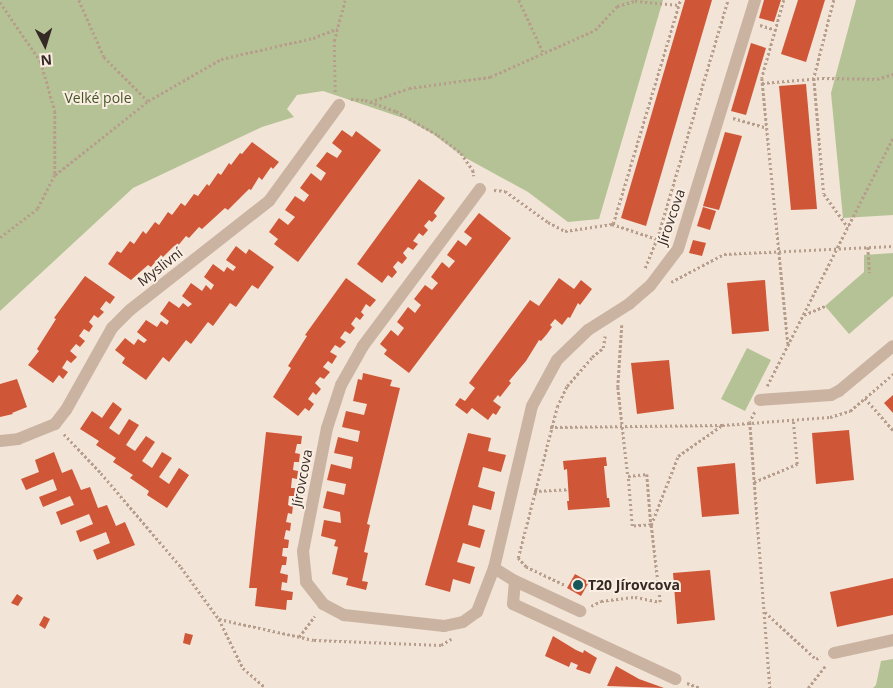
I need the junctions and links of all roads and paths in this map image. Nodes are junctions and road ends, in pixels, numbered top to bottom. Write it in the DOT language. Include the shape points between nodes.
graph roads {
  1 [pos="80,0"];
  2 [pos="345,0"];
  3 [pos="519,0"];
  4 [pos="680,0"];
  5 [pos="728,0"];
  6 [pos="755,0"];
  7 [pos="784,0"];
  8 [pos="834,0"];
  9 [pos="0,2"];
  10 [pos="679,5"];
  11 [pos="337,29"];
  12 [pos="543,52"];
  13 [pos="893,74"];
  14 [pos="814,78"];
  15 [pos="762,83"];
  16 [pos="148,101"];
  17 [pos="344,102"];
  18 [pos="369,102"];
  19 [pos="745,122"];
  20 [pos="767,128"];
  21 [pos="893,138"];
  22 [pos="55,174"];
  23 [pos="480,189"];
  24 [pos="505,191"];
  25 [pos="612,224"];
  26 [pos="848,227"];
  27 [pos="0,238"];
  28 [pos="657,239"];
  29 [pos="893,246"];
  30 [pos="868,248"];
  31 [pos="836,250"];
  32 [pos="780,251"];
  33 [pos="643,272"];
  34 [pos="870,272"];
  35 [pos="668,284"];
  36 [pos="825,306"];
  37 [pos="803,316"];
  38 [pos="617,324"];
  39 [pos="606,331"];
  40 [pos="788,344"];
  41 [pos="893,346"];
  42 [pos="865,398"];
  43 [pos="760,400"];
  44 [pos="794,419"];
  45 [pos="750,422"];
  46 [pos="54,424"];
  47 [pos="622,425"];
  48 [pos="722,425"];
  49 [pos="550,427"];
  50 [pos="893,430"];
  51 [pos="0,441"];
  52 [pos="628,476"];
  53 [pos="754,482"];
  54 [pos="568,490"];
  55 [pos="534,491"];
  56 [pos="651,525"];
  57 [pos="494,568"];
  58 [pos="515,581"];
  59 [pos="564,585"];
  60 [pos="323,604"];
  61 [pos="580,611"];
  62 [pos="765,611"];
  63 [pos="219,619"];
  64 [pos="458,636"];
  65 [pos="299,637"];
  66 [pos="893,640"];
  67 [pos="834,653"];
  68 [pos="676,679"];
  69 [pos="266,688"];
  70 [pos="770,688"];
  71 [pos="808,688"];
  1 -- 16 [label="path" via="104,57"];
  2 -- 11 [label="path"];
  3 -- 12 [label="path"];
  4 -- 10 [label="path"];
  5 -- 28 [label="path"];
  6 -- 57 [label="street, Jírovcova" via="678,249 650,286 629,304 588,330 557,360 532,406"];
  7 -- 15 [label="path"];
  8 -- 14 [label="path"];
  9 -- 22 [label="path" via="41,62 55,111"];
  10 -- 12 [label="path" via="634,1 618,6 595,30"];
  10 -- 25 [label="path"];
  11 -- 16 [label="path" via="313,38 221,59"];
  11 -- 17 [label="path" via="333,88"];
  12 -- 18 [label="path" via="490,77 409,88"];
  13 -- 14 [label="path" via="877,79"];
  14 -- 15 [label="path"];
  14 -- 26 [label="path" via="824,194"];
  15 -- 20 [label="path"];
  16 -- 22 [label="path"];
  17 -- 18 [label="path"];
  17 -- 46 [label="street, Myslivní" via="269,201 130,310 112,328 66,410"];
  18 -- 23 [label="path" via="396,111 438,135 461,153 473,170"];
  19 -- 20 [label="path"];
  20 -- 32 [label="path"];
  21 -- 26 [label="path"];
  22 -- 27 [label="path" via="38,209"];
  23 -- 60 [label="street, Jírovcova" via="363,346 341,384 326,428 303,551 306,582"];
  24 -- 25 [label="path" via="565,231"];
  25 -- 28 [label="path"];
  26 -- 31 [label="path"];
  28 -- 33 [label="path"];
  29 -- 30 [label="path"];
  30 -- 31 [label="path"];
  30 -- 34 [label="path"];
  31 -- 32 [label="path"];
  31 -- 37 [label="path"];
  32 -- 35 [label="path" via="724,254"];
  32 -- 40 [label="path"];
  36 -- 37 [label="path"];
  37 -- 40 [label="path"];
  38 -- 47 [label="path" via="623,320 618,386"];
  39 -- 49 [label="path" via="603,348 567,386"];
  40 -- 43 [label="path"];
  41 -- 43 [label="street" via="839,391"];
  42 -- 50 [label="path"];
  43 -- 45 [label="path"];
  44 -- 53 [label="path" via="796,464"];
  45 -- 48 [label="path"];
  45 -- 53 [label="path"];
  46 -- 51 [label="street, Myslivní" via="18,439"];
  46 -- 63 [label="path" via="101,473 181,567"];
  47 -- 48 [label="path"];
  47 -- 49 [label="path"];
  47 -- 52 [label="path"];
  48 -- 56 [label="path" via="678,456"];
  49 -- 55 [label="path"];
  52 -- 56 [label="path" via="632,526"];
  52 -- 56 [label="path" via="647,474"];
  53 -- 62 [label="path"];
  54 -- 55 [label="path"];
  55 -- 59 [label="path" via="518,558 526,567"];
  56 -- 61 [label="path" via="660,602 635,597 601,601"];
  57 -- 58 [label="street"];
  57 -- 60 [label="street, Jírovcova" via="477,612 463,622 444,626 344,615"];
  58 -- 61 [label="street"];
  58 -- 68 [label="street" via="514,604"];
  60 -- 65 [label="path"];
  62 -- 67 [label="path" via="816,659"];
  62 -- 70 [label="path"];
  63 -- 65 [label="path"];
  63 -- 69 [label="path" via="243,668"];
  64 -- 65 [label="path" via="441,645"];
  66 -- 67 [label="street"];
  67 -- 71 [label="path"];
}
